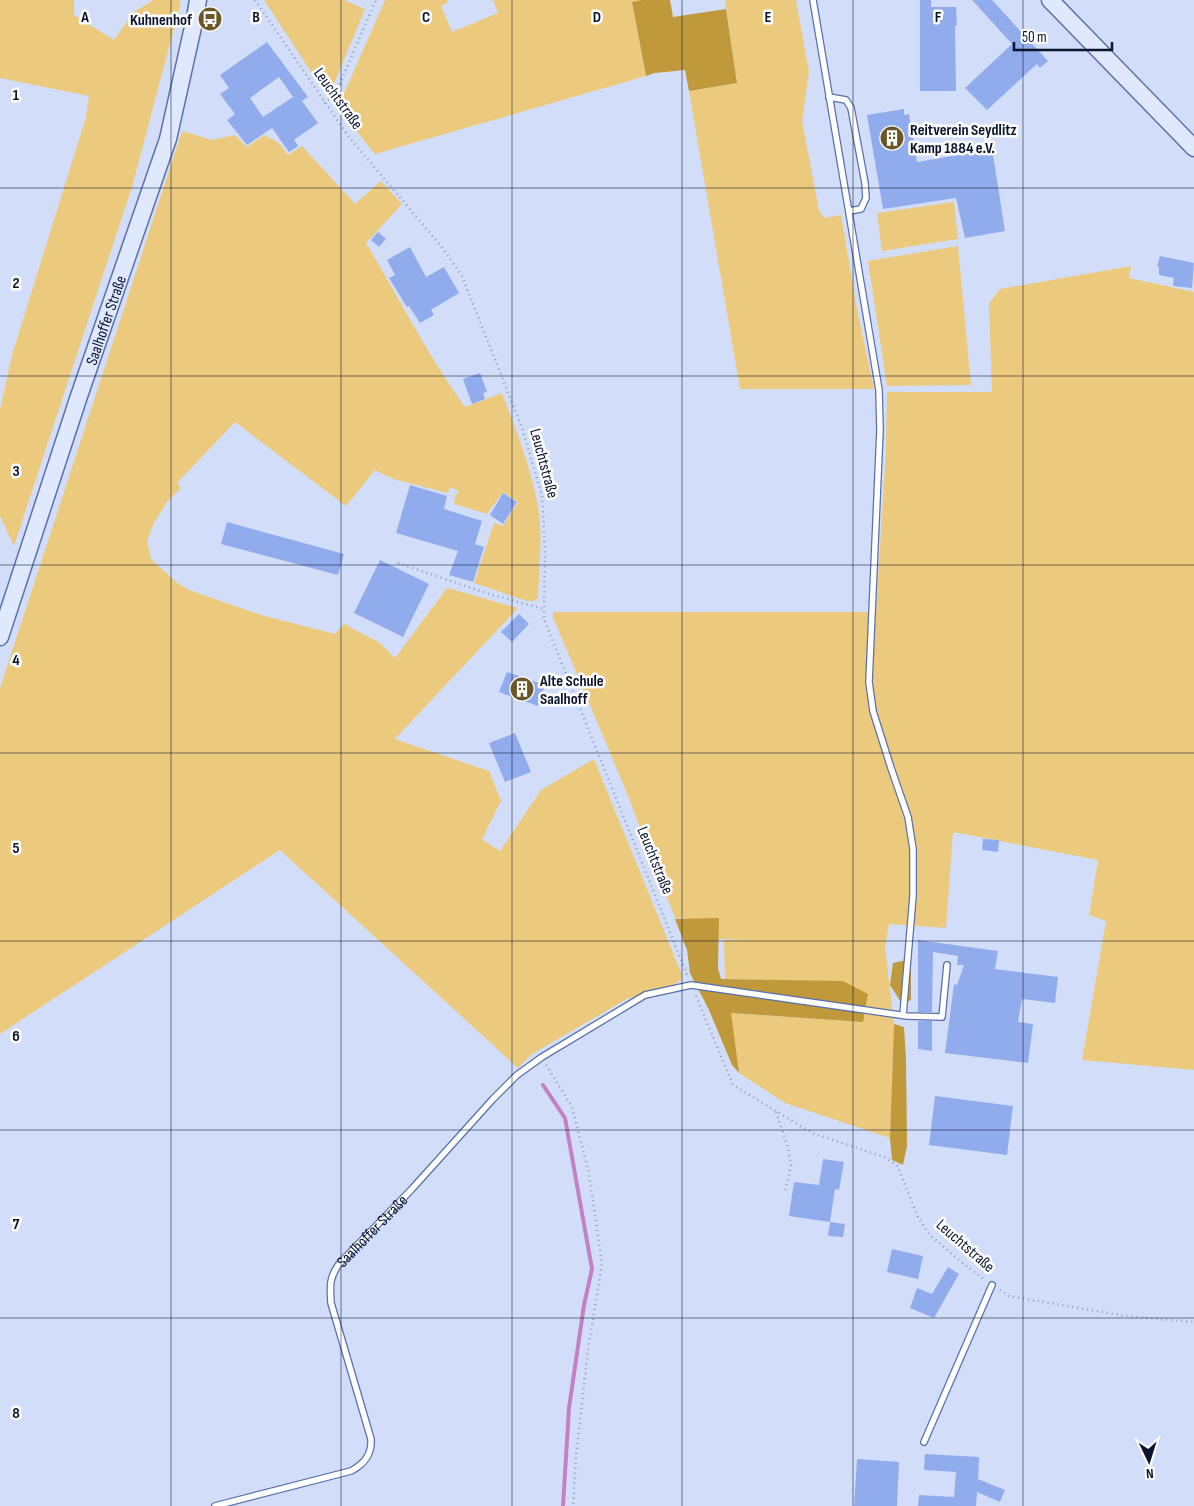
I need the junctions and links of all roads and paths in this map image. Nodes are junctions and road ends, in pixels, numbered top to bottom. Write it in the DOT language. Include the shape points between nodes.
graph roads {
  1 [pos="198,0"];
  2 [pos="255,0"];
  3 [pos="376,0"];
  4 [pos="813,0"];
  5 [pos="1050,0"];
  6 [pos="830,97"];
  7 [pos="324,103"];
  8 [pos="1194,148"];
  9 [pos="849,211"];
  10 [pos="398,563"];
  11 [pos="544,609"];
  12 [pos="0,637"];
  13 [pos="947,965"];
  14 [pos="691,985"];
  15 [pos="903,1015"];
  16 [pos="542,1057"];
  17 [pos="776,1111"];
  18 [pos="785,1193"];
  19 [pos="992,1285"];
  20 [pos="1194,1322"];
  21 [pos="924,1442"];
  22 [pos="215,1506"];
  23 [pos="573,1506"];
  1 -- 12 [label="street, Saalhoffer Straße" via="168,139"];
  2 -- 7 [label="path, Leuchtstraße"];
  3 -- 7 [label="path" via="335,95"];
  4 -- 6 [label="lane"];
  5 -- 8 [label="street"];
  6 -- 9 [label="lane"];
  6 -- 9 [label="lane" via="846,100 851,108 866,183 866,198 861,209"];
  7 -- 11 [label="path, Leuchtstraße" via="462,276 522,428 542,496"];
  9 -- 15 [label="lane" via="879,390 869,682 873,711 908,817 913,849 913,896"];
  10 -- 11 [label="path"];
  11 -- 14 [label="path, Leuchtstraße" via="544,619"];
  13 -- 15 [label="lane" via="942,1017"];
  14 -- 15 [label="lane"];
  14 -- 16 [label="lane, Saalhoffer Straße" via="645,995"];
  14 -- 17 [label="path, Leuchtstraße" via="733,1085"];
  16 -- 22 [label="lane, Saalhoffer Straße" via="493,1098 332,1274 331,1303 371,1439 372,1448 367,1458 351,1471"];
  16 -- 23 [label="path" via="572,1107 589,1174 602,1264 588,1350"];
  17 -- 18 [label="path" via="791,1165"];
  17 -- 19 [label="path, Leuchtstraße" via="812,1133 897,1164 918,1217 929,1234"];
  19 -- 20 [label="path, Leuchtstraße" via="1009,1296 1027,1300 1125,1316"];
  19 -- 21 [label="lane"];
}
